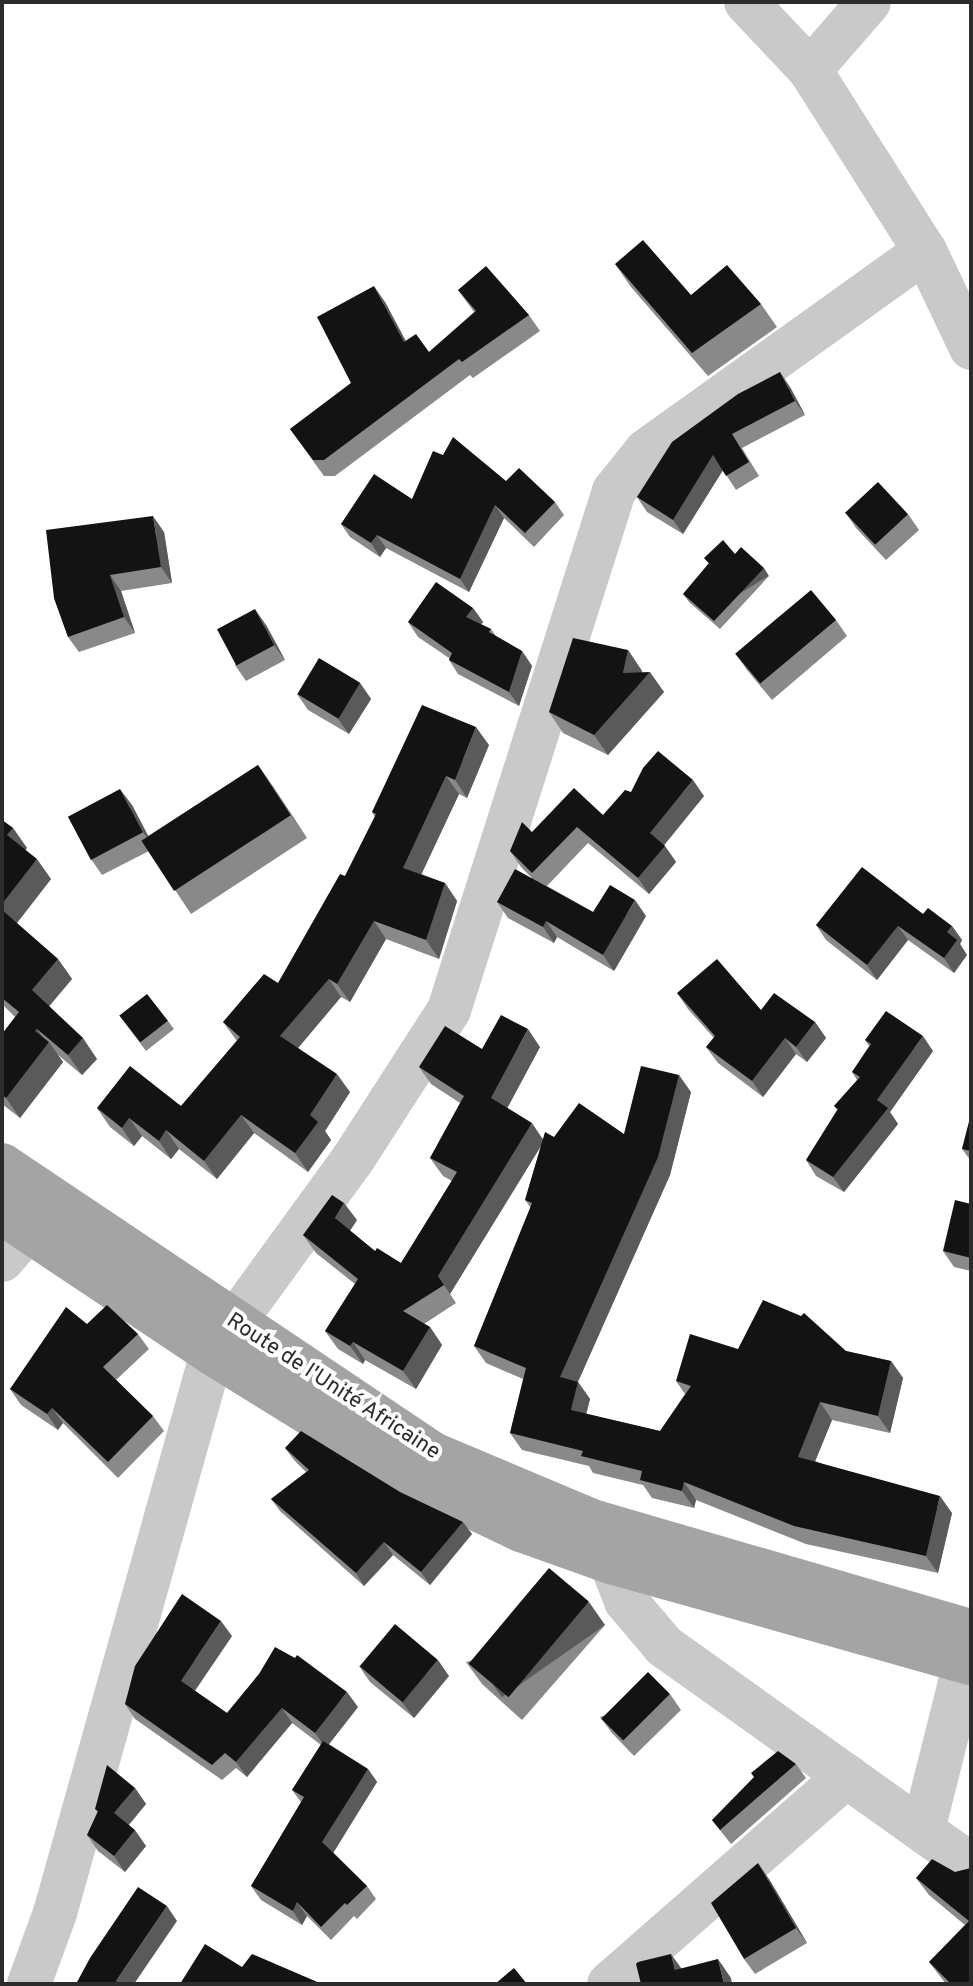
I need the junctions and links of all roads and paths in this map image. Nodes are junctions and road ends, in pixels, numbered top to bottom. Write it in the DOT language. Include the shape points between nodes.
graph roads {
  1 [pos="746,2"];
  2 [pos="869,2"];
  3 [pos="810,70"];
  4 [pos="925,251"];
  5 [pos="971,348"];
  6 [pos="2,1165"];
  7 [pos="10,1235"];
  8 [pos="222,1337"];
  9 [pos="525,1514"];
  10 [pos="595,1522"];
  11 [pos="611,1562"];
  12 [pos="970,1648"];
  13 [pos="847,1776"];
  14 [pos="923,1830"];
  15 [pos="971,1865"];
  16 [pos="29,1984"];
  17 [pos="609,1984"];
  1 -- 3 [label="street"];
  2 -- 3 [label="street"];
  3 -- 4 [label="street"];
  4 -- 5 [label="street"];
  4 -- 8 [label="street" via="646,451 614,491 449,1010 353,1159"];
  6 -- 8 [label="main road, Route de l'Unité Africaine"];
  7 -- 8 [label="main road, Route de l'Unité Africaine"];
  8 -- 9 [label="main road, Route de l'Unité Africaine" via="433,1454"];
  8 -- 16 [label="street" via="55,1913"];
  9 -- 10 [label="main road, Route de l'Unité Africaine"];
  9 -- 11 [label="main road, Route de l'Unité Africaine"];
  10 -- 11 [label="street"];
  10 -- 12 [label="main road, Route de l'Unité Africaine"];
  11 -- 12 [label="main road, Route de l'Unité Africaine"];
  11 -- 13 [label="street" via="626,1601 664,1646"];
  12 -- 14 [label="street"];
  13 -- 14 [label="street"];
  13 -- 17 [label="street"];
  14 -- 15 [label="street"];
}
